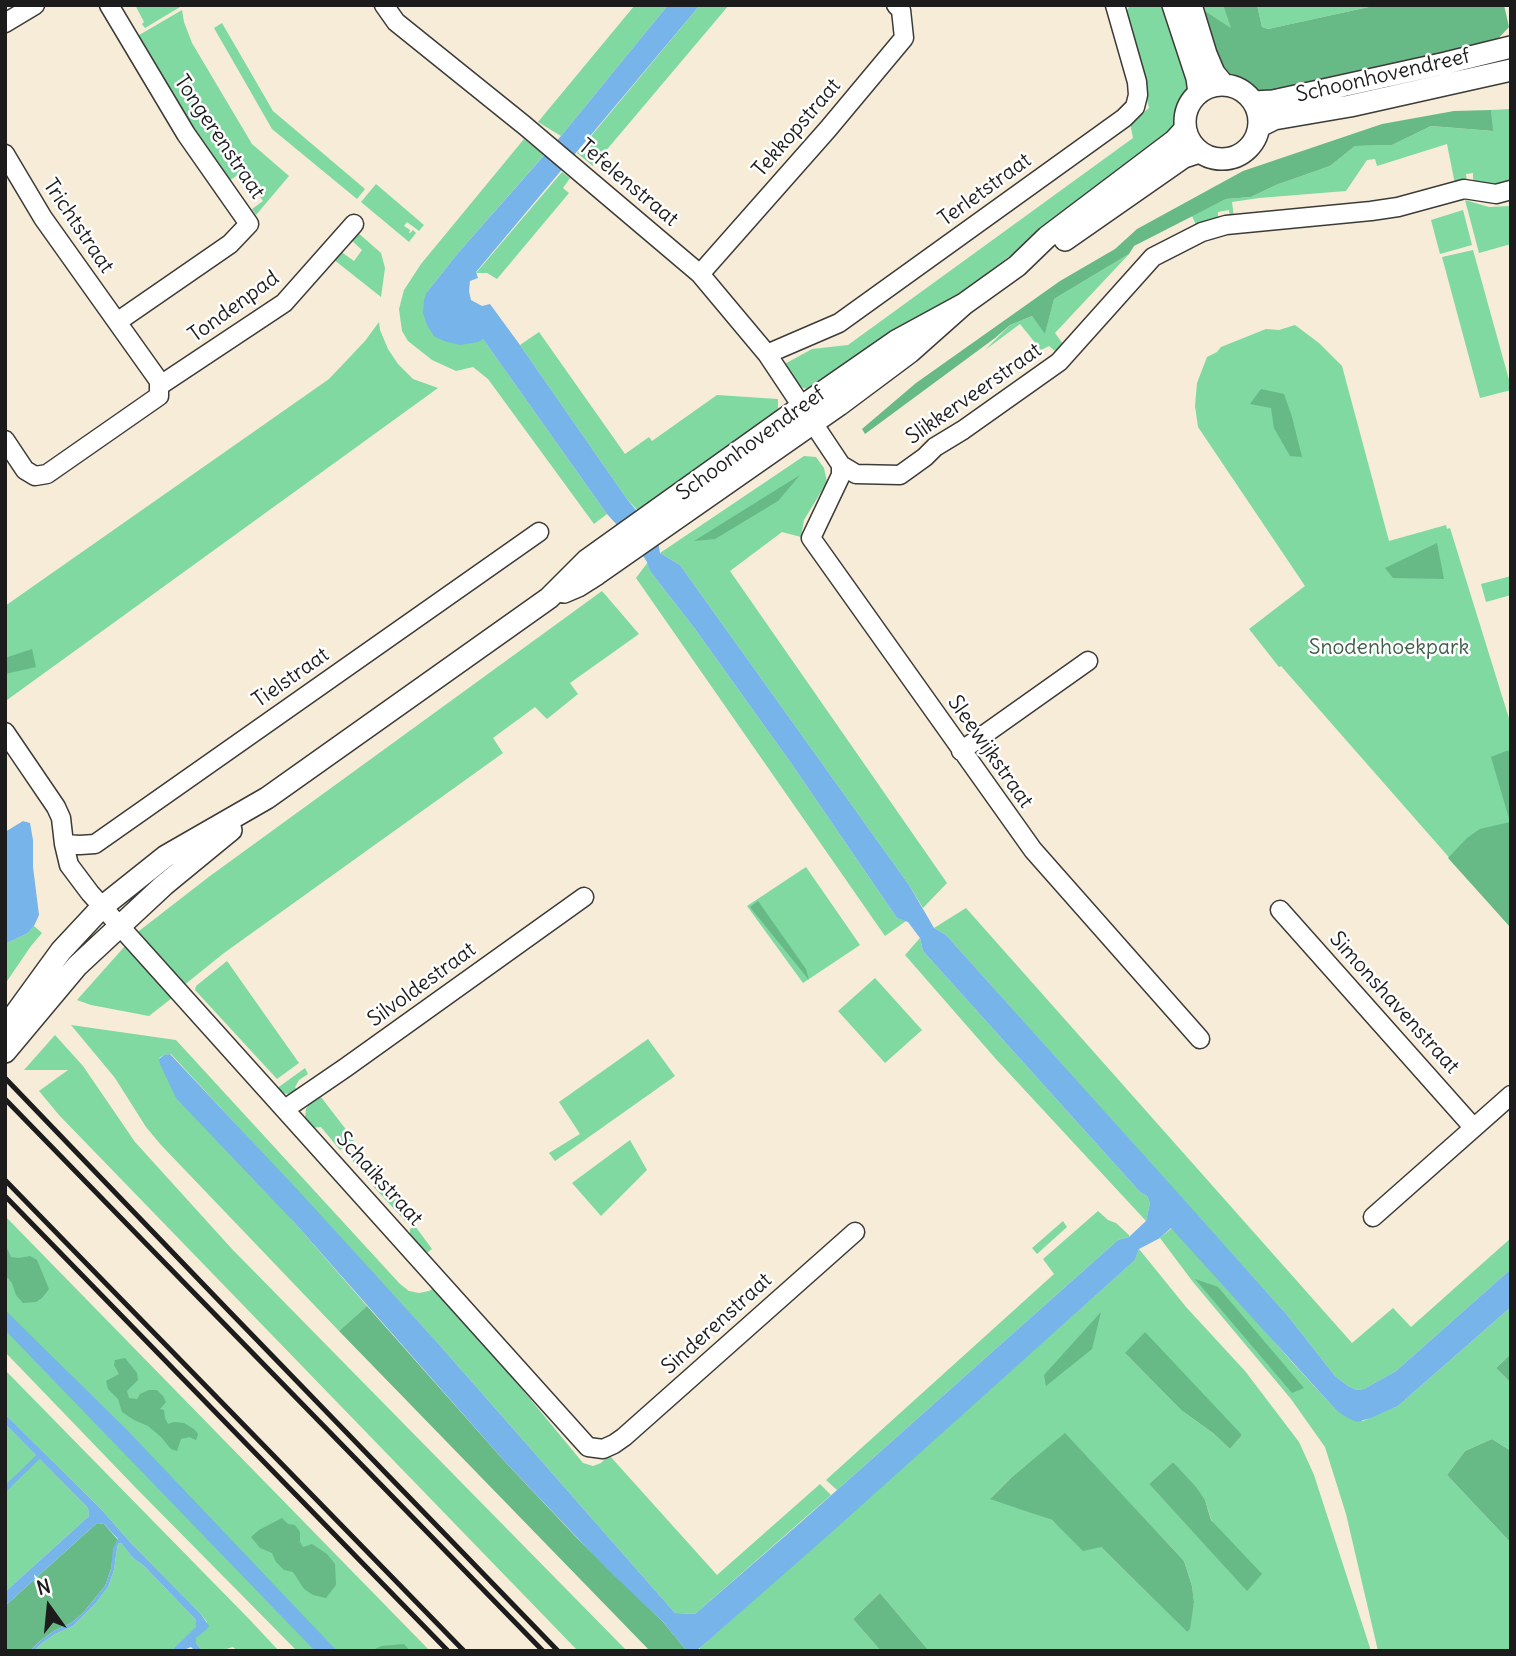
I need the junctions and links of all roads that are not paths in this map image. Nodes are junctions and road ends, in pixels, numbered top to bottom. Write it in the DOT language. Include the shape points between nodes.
graph roads {
  1 [pos="35,5"];
  2 [pos="109,5"];
  3 [pos="384,5"];
  4 [pos="896,5"];
  5 [pos="1115,5"];
  6 [pos="1173,5"];
  7 [pos="1191,5"];
  8 [pos="5,23"];
  9 [pos="1511,47"];
  10 [pos="1511,70"];
  11 [pos="1223,85"];
  12 [pos="1199,93"];
  13 [pos="1254,102"];
  14 [pos="1260,126"];
  15 [pos="1185,129"];
  16 [pos="1199,152"];
  17 [pos="5,154"];
  18 [pos="1511,190"];
  19 [pos="355,224"];
  20 [pos="1017,266"];
  21 [pos="700,274"];
  22 [pos="117,323"];
  23 [pos="767,354"];
  24 [pos="159,386"];
  25 [pos="807,415"];
  26 [pos="5,440"];
  27 [pos="841,465"];
  28 [pos="540,532"];
  29 [pos="1087,661"];
  30 [pos="5,732"];
  31 [pos="961,751"];
  32 [pos="267,798"];
  33 [pos="64,844"];
  34 [pos="584,897"];
  35 [pos="102,907"];
  36 [pos="1280,910"];
  37 [pos="121,927"];
  38 [pos="5,1028"];
  39 [pos="1200,1039"];
  40 [pos="5,1052"];
  41 [pos="1511,1095"];
  42 [pos="285,1109"];
  43 [pos="1473,1127"];
  44 [pos="1373,1217"];
  45 [pos="855,1232"];
  46 [pos="608,1447"];
  1 -- 8 [label="street"];
  2 -- 22 [label="street, Tongerenstraat" via="186,134 249,224 230,244"];
  3 -- 21 [label="street, Tefelenstraat" via="396,22"];
  4 -- 21 [label="street, Tekkopstraat" via="901,10 904,38"];
  5 -- 23 [label="street, Terletstraat" via="1137,82 1135,107 839,323"];
  6 -- 12 [label="street"];
  7 -- 11 [label="street" via="1206,54"];
  9 -- 13 [label="street, Schoonhovendreef"];
  10 -- 14 [label="street, Schoonhovendreef" via="1274,119"];
  11 -- 12 [label="street"];
  11 -- 13 [label="street" via="1235,86"];
  12 -- 15 [label="street" via="1189,103"];
  13 -- 14 [label="street"];
  14 -- 16 [label="street" via="1248,150 1237,157 1224,160"];
  15 -- 16 [label="street"];
  15 -- 20 [label="street, Schoonhovendreef" via="1047,237"];
  16 -- 20 [label="street, Schoonhovendreef" via="1184,157 1052,248"];
  17 -- 22 [label="street, Trichtstraat" via="43,218"];
  18 -- 27 [label="street, Slikkerveerstraat" via="1496,194 1464,189 1398,207 1226,225 1202,232 1153,257 1059,362 900,475 856,474"];
  19 -- 24 [label="street, Tondenpad" via="284,303"];
  20 -- 25 [label="street, Schoonhovendreef" via="839,405"];
  21 -- 23 [label="street, Tefelenstraat"];
  22 -- 24 [label="street"];
  23 -- 25 [label="street, Tefelenstraat"];
  24 -- 26 [label="street, Tondenpad" via="159,396 47,474 35,476 25,470"];
  25 -- 27 [label="street"];
  25 -- 32 [label="street, Schoonhovendreef" via="621,546 578,586 550,598"];
  27 -- 31 [label="street, Sleewijkstraat" via="841,475 811,538"];
  28 -- 33 [label="street, Tielstraat" via="95,844"];
  29 -- 31 [label="street"];
  30 -- 33 [label="street, Schaikstraat" via="56,807"];
  31 -- 39 [label="street, Sleewijkstraat" via="1032,850"];
  32 -- 35 [label="street, Schoonhovendreef" via="166,856"];
  32 -- 37 [label="street, Schoonhovendreef"];
  33 -- 35 [label="street, Schaikstraat" via="69,865"];
  34 -- 42 [label="street, Silvoldestraat"];
  35 -- 37 [label="street, Schaikstraat"];
  35 -- 38 [label="street, Schoonhovendreef" via="61,951"];
  36 -- 43 [label="street, Simonshavenstraat"];
  37 -- 40 [label="street, Schoonhovendreef" via="77,966"];
  37 -- 42 [label="street, Schaikstraat"];
  41 -- 43 [label="street"];
  42 -- 46 [label="street, Schaikstraat" via="583,1444 598,1450"];
  43 -- 44 [label="street"];
  45 -- 46 [label="street, Sinderenstraat"];
}
